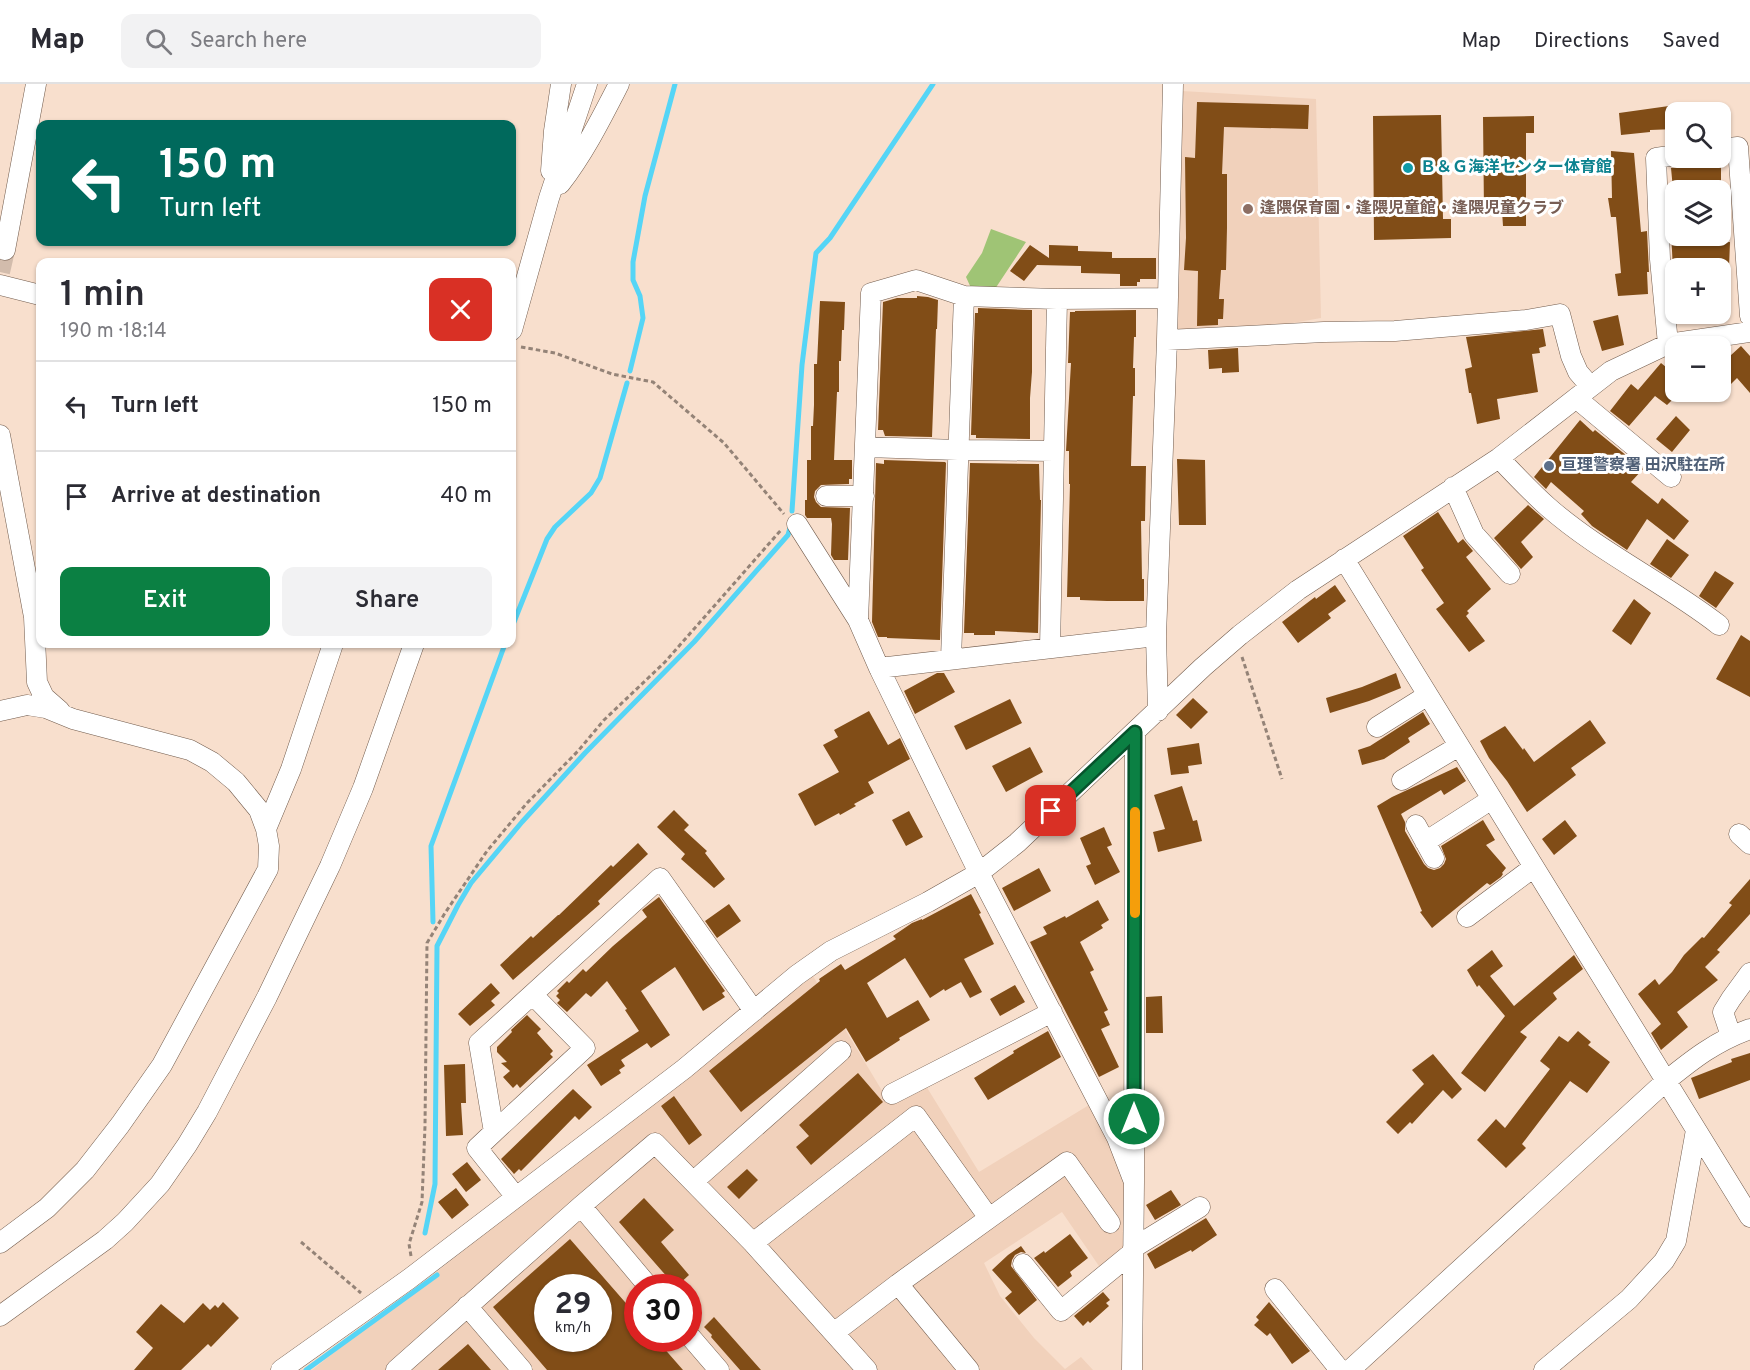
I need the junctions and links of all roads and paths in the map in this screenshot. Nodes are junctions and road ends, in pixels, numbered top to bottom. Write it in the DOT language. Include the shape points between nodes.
graph roads {
  1 [pos="36,84"];
  2 [pos="561,84"];
  3 [pos="587,84"];
  4 [pos="619,84"];
  5 [pos="1173,84"];
  6 [pos="1731,148"];
  7 [pos="1665,157"];
  8 [pos="549,198"];
  9 [pos="5,250"];
  10 [pos="0,285"];
  11 [pos="36,294"];
  12 [pos="964,296"];
  13 [pos="1168,298"];
  14 [pos="1057,299"];
  15 [pos="516,316"];
  16 [pos="1750,316"];
  17 [pos="1750,332"];
  18 [pos="1667,336"];
  19 [pos="1723,336"];
  20 [pos="1167,340"];
  21 [pos="1665,345"];
  22 [pos="516,346"];
  23 [pos="1583,392"];
  24 [pos="0,435"];
  25 [pos="866,447"];
  26 [pos="958,450"];
  27 [pos="1054,450"];
  28 [pos="1499,458"];
  29 [pos="1671,477"];
  30 [pos="1453,487"];
  31 [pos="826,495"];
  32 [pos="864,496"];
  33 [pos="793,522"];
  34 [pos="1344,559"];
  35 [pos="1509,574"];
  36 [pos="858,620"];
  37 [pos="1719,625"];
  38 [pos="1156,636"];
  39 [pos="1236,638"];
  40 [pos="332,648"];
  41 [pos="413,648"];
  42 [pos="1050,648"];
  43 [pos="951,658"];
  44 [pos="879,668"];
  45 [pos="1428,695"];
  46 [pos="0,711"];
  47 [pos="1158,711"];
  48 [pos="65,716"];
  49 [pos="1377,727"];
  50 [pos="1135,732"];
  51 [pos="1459,746"];
  52 [pos="1282,778"];
  53 [pos="1402,780"];
  54 [pos="1492,799"];
  55 [pos="266,829"];
  56 [pos="1425,842"];
  57 [pos="1534,867"];
  58 [pos="979,873"];
  59 [pos="1467,917"];
  60 [pos="1750,973"];
  61 [pos="533,994"];
  62 [pos="754,1011"];
  63 [pos="1052,1012"];
  64 [pos="1741,1033"];
  65 [pos="841,1051"];
  66 [pos="1666,1081"];
  67 [pos="892,1095"];
  68 [pos="1696,1130"];
  69 [pos="494,1132"];
  70 [pos="694,1181"];
  71 [pos="1134,1182"];
  72 [pos="516,1197"];
  73 [pos="581,1206"];
  74 [pos="1200,1207"];
  75 [pos="1750,1217"];
  76 [pos="989,1218"];
  77 [pos="1110,1223"];
  78 [pos="302,1242"];
  79 [pos="0,1243"];
  80 [pos="753,1243"];
  81 [pos="1133,1250"];
  82 [pos="1023,1264"];
  83 [pos="638,1274"];
  84 [pos="414,1275"];
  85 [pos="898,1284"];
  86 [pos="1275,1289"];
  87 [pos="374,1304"];
  88 [pos="467,1306"];
  89 [pos="0,1316"];
  90 [pos="835,1332"];
  91 [pos="702,1350"];
  92 [pos="281,1370"];
  93 [pos="396,1370"];
  94 [pos="522,1370"];
  95 [pos="719,1370"];
  96 [pos="867,1370"];
  97 [pos="969,1370"];
  98 [pos="1131,1370"];
  99 [pos="1340,1370"];
  100 [pos="1350,1370"];
  101 [pos="1544,1370"];
  1 -- 9 [label="street"];
  2 -- 8 [label="street"];
  3 -- 8 [label="street"];
  4 -- 8 [label="street" via="578,160"];
  5 -- 13 [label="street"];
  6 -- 16 [label="street" via="1738,147"];
  7 -- 18 [label="street" via="1656,158"];
  8 -- 15 [label="street"];
  10 -- 11 [label="street"];
  12 -- 14 [label="street"];
  12 -- 25 [label="street" via="916,280 871,293"];
  12 -- 26 [label="street"];
  13 -- 14 [label="street"];
  13 -- 20 [label="street"];
  14 -- 27 [label="street"];
  17 -- 19 [label="street"];
  20 -- 23 [label="street" via="1395,331 1560,314"];
  20 -- 38 [label="street"];
  21 -- 23 [label="street" via="1611,371"];
  22 -- 33 [label="path" via="653,382 724,443"];
  23 -- 28 [label="street"];
  23 -- 29 [label="street"];
  24 -- 48 [label="street" via="34,616 37,682 44,697"];
  25 -- 26 [label="street"];
  25 -- 32 [label="street"];
  26 -- 27 [label="street"];
  26 -- 43 [label="street"];
  27 -- 42 [label="street"];
  28 -- 30 [label="street"];
  28 -- 37 [label="street" via="1549,508"];
  30 -- 34 [label="street"];
  30 -- 35 [label="street" via="1474,534"];
  31 -- 32 [label="street"];
  32 -- 36 [label="street"];
  33 -- 36 [label="street"];
  33 -- 84 [label="path" via="665,662 604,720 527,803 487,851 427,943 422,1202 409,1244"];
  34 -- 39 [label="street"];
  34 -- 45 [label="street"];
  36 -- 44 [label="street"];
  38 -- 42 [label="street"];
  38 -- 47 [label="street"];
  39 -- 47 [label="street"];
  39 -- 52 [label="path"];
  40 -- 55 [label="street" via="291,769"];
  41 -- 89 [label="street" via="363,788 330,866 262,1007 187,1145 160,1184 125,1222"];
  42 -- 43 [label="street"];
  43 -- 44 [label="street"];
  44 -- 58 [label="street"];
  45 -- 49 [label="street"];
  45 -- 51 [label="street"];
  46 -- 48 [label="street" via="27,705"];
  47 -- 50 [label="street"];
  48 -- 55 [label="street" via="190,750 212,762 259,810"];
  50 -- 58 [label="street" via="1017,843"];
  50 -- 71 [label="street"];
  51 -- 53 [label="street"];
  51 -- 54 [label="street"];
  54 -- 56 [label="street"];
  54 -- 57 [label="street"];
  55 -- 79 [label="street" via="268,869 162,1065 85,1170 47,1208"];
  57 -- 59 [label="street"];
  57 -- 66 [label="street"];
  58 -- 62 [label="street" via="831,951"];
  58 -- 63 [label="street"];
  60 -- 64 [label="street" via="1723,1012"];
  61 -- 62 [label="street" via="660,878"];
  61 -- 69 [label="street" via="479,1043"];
  61 -- 69 [label="street" via="585,1048"];
  62 -- 72 [label="street" via="684,1070"];
  63 -- 67 [label="street"];
  63 -- 71 [label="street" via="1117,1138"];
  64 -- 66 [label="street" via="1698,1054"];
  65 -- 70 [label="street"];
  66 -- 68 [label="street"];
  66 -- 100 [label="street"];
  68 -- 75 [label="street"];
  68 -- 101 [label="street" via="1676,1241 1665,1261 1629,1299"];
  69 -- 72 [label="street" via="477,1148"];
  70 -- 73 [label="street" via="656,1143"];
  70 -- 80 [label="street"];
  71 -- 81 [label="street"];
  72 -- 84 [label="street"];
  73 -- 83 [label="street"];
  73 -- 88 [label="street"];
  74 -- 81 [label="street"];
  76 -- 77 [label="street" via="1067,1162"];
  76 -- 80 [label="street" via="916,1116"];
  76 -- 85 [label="street"];
  78 -- 87 [label="path"];
  80 -- 90 [label="street"];
  81 -- 82 [label="street" via="1061,1311"];
  81 -- 98 [label="street"];
  84 -- 87 [label="street"];
  85 -- 90 [label="street"];
  85 -- 97 [label="street"];
  86 -- 99 [label="street"];
  87 -- 92 [label="street"];
  88 -- 93 [label="street"];
  88 -- 94 [label="street"];
  90 -- 96 [label="street"];
  91 -- 95 [label="street"];
}
